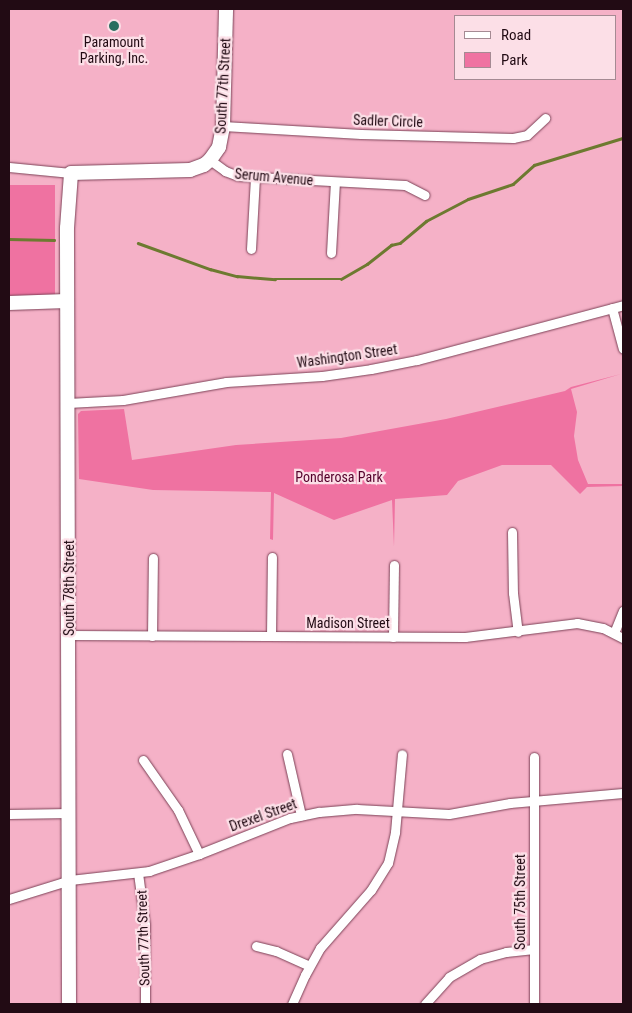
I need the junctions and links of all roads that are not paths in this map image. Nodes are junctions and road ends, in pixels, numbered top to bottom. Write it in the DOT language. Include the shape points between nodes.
graph roads {
  1 [pos="226,9"];
  2 [pos="544,118"];
  3 [pos="223,126"];
  4 [pos="210,160"];
  5 [pos="9,167"];
  6 [pos="71,173"];
  7 [pos="255,177"];
  8 [pos="335,182"];
  9 [pos="425,195"];
  10 [pos="251,249"];
  11 [pos="331,253"];
  12 [pos="68,301"];
  13 [pos="9,303"];
  14 [pos="623,305"];
  15 [pos="612,308"];
  16 [pos="623,349"];
  17 [pos="68,403"];
  18 [pos="512,532"];
  19 [pos="272,557"];
  20 [pos="153,558"];
  21 [pos="394,565"];
  22 [pos="623,610"];
  23 [pos="518,632"];
  24 [pos="614,633"];
  25 [pos="69,635"];
  26 [pos="152,636"];
  27 [pos="271,636"];
  28 [pos="393,637"];
  29 [pos="623,638"];
  30 [pos="287,754"];
  31 [pos="402,754"];
  32 [pos="534,757"];
  33 [pos="143,760"];
  34 [pos="623,793"];
  35 [pos="534,800"];
  36 [pos="397,811"];
  37 [pos="70,813"];
  38 [pos="9,814"];
  39 [pos="301,815"];
  40 [pos="199,854"];
  41 [pos="138,873"];
  42 [pos="70,880"];
  43 [pos="9,899"];
  44 [pos="256,946"];
  45 [pos="534,949"];
  46 [pos="309,966"];
  47 [pos="69,1004"];
  48 [pos="145,1004"];
  49 [pos="292,1004"];
  50 [pos="425,1004"];
  51 [pos="534,1004"];
  1 -- 3 [label="street, South 77th Street"];
  2 -- 3 [label="street, Sadler Circle" via="528,135 513,138"];
  3 -- 4 [label="street, South 77th Street" via="219,147"];
  4 -- 6 [label="street" via="190,170"];
  4 -- 7 [label="street, Serum Avenue" via="229,173"];
  5 -- 6 [label="street"];
  6 -- 12 [label="street, South 78th Street" via="67,210"];
  7 -- 8 [label="street, Serum Avenue"];
  7 -- 10 [label="street"];
  8 -- 9 [label="street, Serum Avenue" via="405,186"];
  8 -- 11 [label="street"];
  12 -- 13 [label="street"];
  12 -- 17 [label="street, South 78th Street"];
  14 -- 15 [label="street, Washington Street"];
  15 -- 16 [label="street"];
  15 -- 17 [label="street, Washington Street" via="372,369 322,376 226,382 123,400"];
  17 -- 25 [label="street, South 78th Street"];
  18 -- 23 [label="street" via="513,594"];
  19 -- 27 [label="street"];
  20 -- 26 [label="street"];
  21 -- 28 [label="street"];
  22 -- 24 [label="street"];
  23 -- 24 [label="street, Madison Street" via="577,624"];
  23 -- 28 [label="street, Madison Street" via="464,637"];
  24 -- 29 [label="street, Madison Street"];
  25 -- 26 [label="street, Madison Street"];
  25 -- 37 [label="street, South 78th Street"];
  26 -- 27 [label="street, Madison Street"];
  27 -- 28 [label="street, Madison Street"];
  30 -- 39 [label="street"];
  31 -- 36 [label="street"];
  32 -- 35 [label="street, South 75th Street"];
  33 -- 40 [label="street" via="178,810"];
  34 -- 35 [label="street, Drexel Street"];
  35 -- 36 [label="street, Drexel Street" via="449,814"];
  35 -- 45 [label="street, South 75th Street"];
  36 -- 39 [label="street, Drexel Street" via="343,809"];
  36 -- 46 [label="street" via="391,850 382,874"];
  37 -- 38 [label="street"];
  37 -- 42 [label="street, South 78th Street"];
  39 -- 40 [label="street, Drexel Street"];
  40 -- 41 [label="street, Drexel Street"];
  41 -- 42 [label="street, Drexel Street"];
  41 -- 48 [label="street, South 77th Street" via="145,926"];
  42 -- 43 [label="street, Drexel Street"];
  42 -- 47 [label="street, South 78th Street"];
  44 -- 46 [label="street"];
  45 -- 50 [label="street" via="480,959 449,978"];
  45 -- 51 [label="street, South 75th Street"];
  46 -- 49 [label="street"];
}
